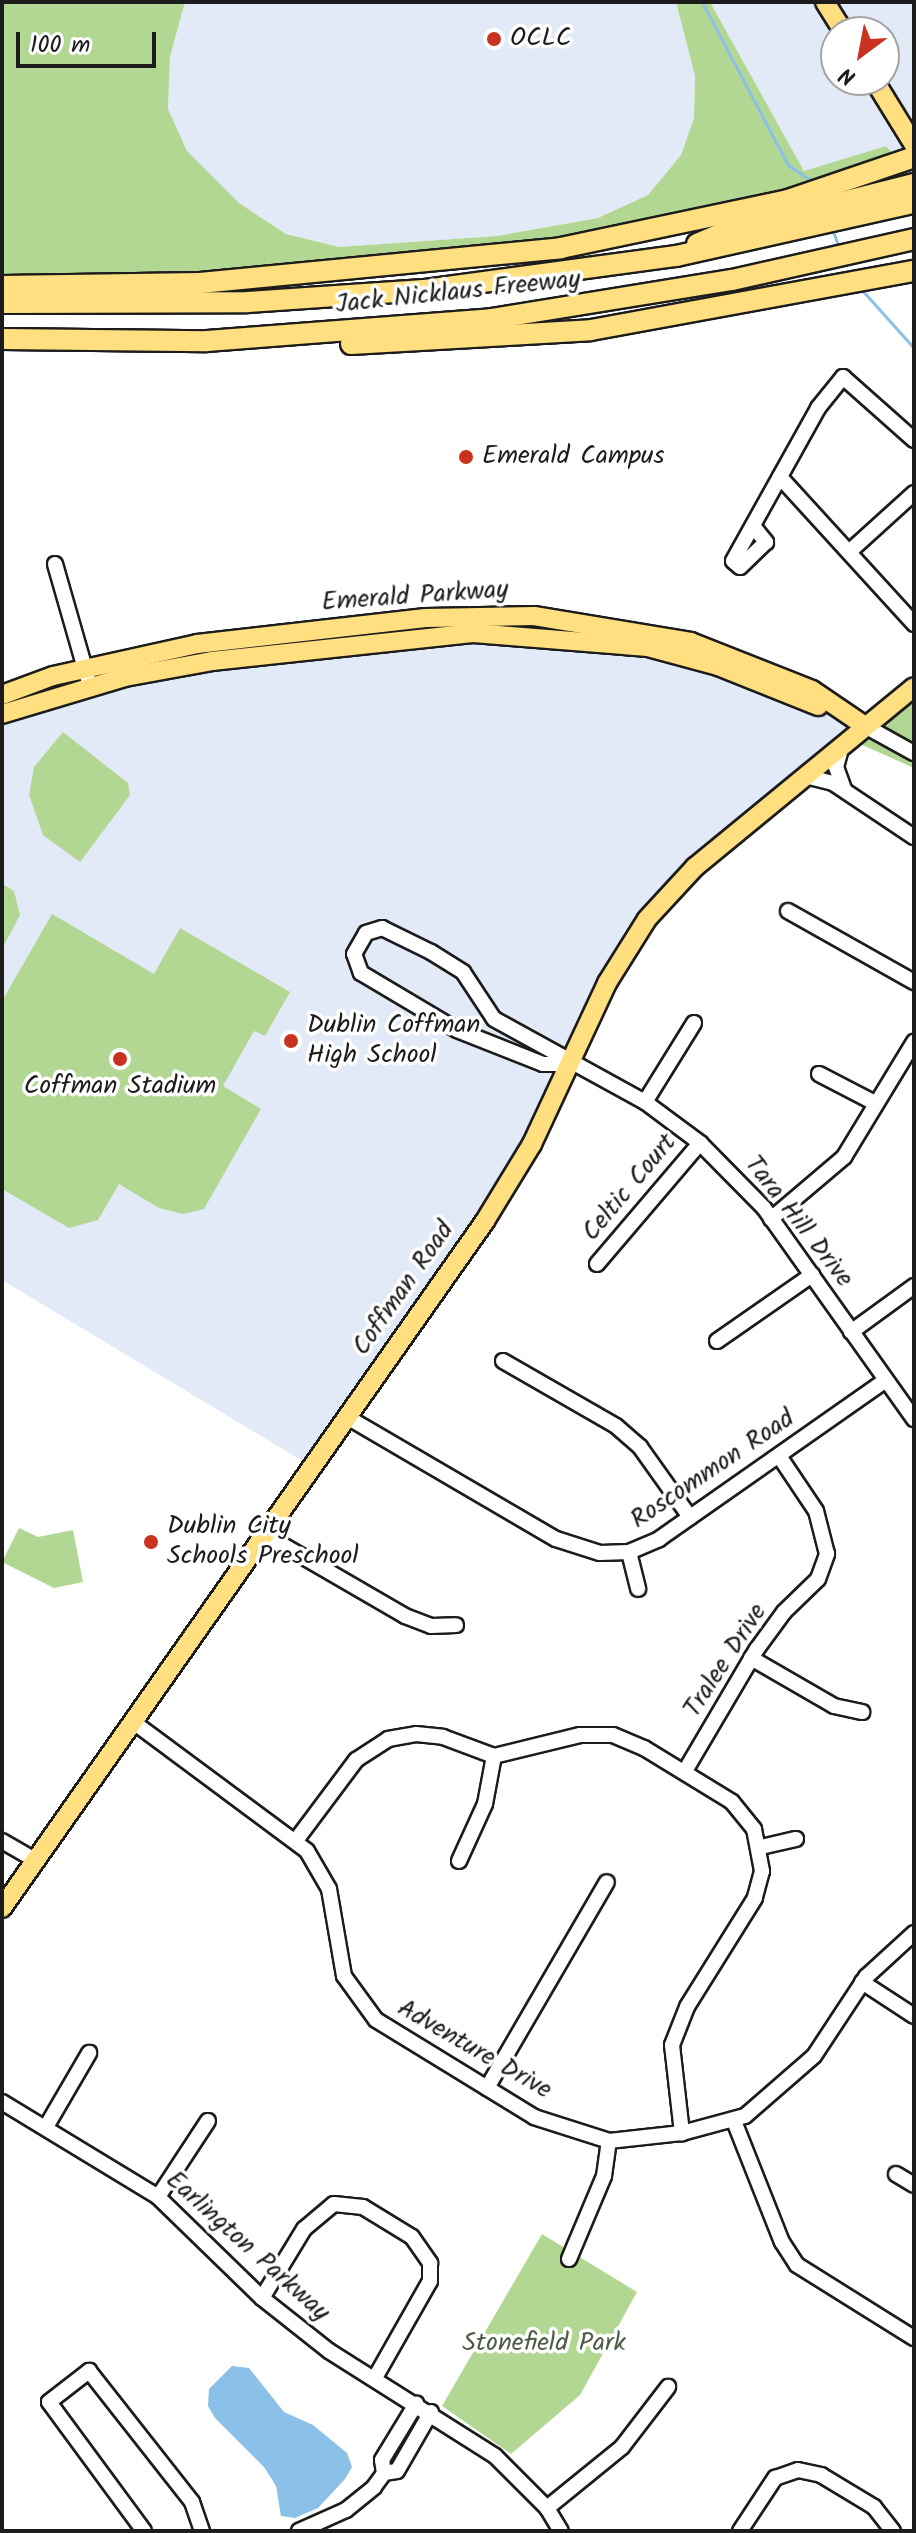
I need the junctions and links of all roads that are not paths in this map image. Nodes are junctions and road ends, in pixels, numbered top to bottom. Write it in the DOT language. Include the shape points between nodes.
graph roads {
  1 [pos="884,96"];
  2 [pos="909,137"];
  3 [pos="914,157"];
  4 [pos="914,184"];
  5 [pos="846,201"];
  6 [pos="914,203"];
  7 [pos="796,214"];
  8 [pos="914,239"];
  9 [pos="914,271"];
  10 [pos="2,286"];
  11 [pos="2,303"];
  12 [pos="2,339"];
  13 [pos="207,341"];
  14 [pos="914,440"];
  15 [pos="780,477"];
  16 [pos="914,493"];
  17 [pos="753,526"];
  18 [pos="849,552"];
  19 [pos="55,564"];
  20 [pos="914,624"];
  21 [pos="84,668"];
  22 [pos="90,686"];
  23 [pos="914,687"];
  24 [pos="2,695"];
  25 [pos="2,714"];
  26 [pos="865,726"];
  27 [pos="842,745"];
  28 [pos="914,753"];
  29 [pos="805,776"];
  30 [pos="849,796"];
  31 [pos="914,837"];
  32 [pos="788,911"];
  33 [pos="914,982"];
  34 [pos="494,1019"];
  35 [pos="694,1023"];
  36 [pos="478,1039"];
  37 [pos="914,1042"];
  38 [pos="570,1064"];
  39 [pos="819,1074"];
  40 [pos="645,1102"];
  41 [pos="875,1103"];
  42 [pos="700,1143"];
  43 [pos="771,1219"];
  44 [pos="597,1264"];
  45 [pos="812,1275"];
  46 [pos="914,1286"];
  47 [pos="851,1332"];
  48 [pos="717,1341"];
  49 [pos="503,1361"];
  50 [pos="886,1380"];
  51 [pos="347,1417"];
  52 [pos="914,1419"];
  53 [pos="779,1456"];
  54 [pos="690,1517"];
  55 [pos="262,1533"];
  56 [pos="629,1552"];
  57 [pos="638,1589"];
  58 [pos="456,1625"];
  59 [pos="751,1658"];
  60 [pos="862,1712"];
  61 [pos="132,1721"];
  62 [pos="494,1756"];
  63 [pos="685,1771"];
  64 [pos="297,1839"];
  65 [pos="796,1839"];
  66 [pos="2,1841"];
  67 [pos="761,1847"];
  68 [pos="35,1860"];
  69 [pos="459,1861"];
  70 [pos="607,1882"];
  71 [pos="2,1908"];
  72 [pos="914,1933"];
  73 [pos="862,1982"];
  74 [pos="914,2016"];
  75 [pos="89,2053"];
  76 [pos="487,2088"];
  77 [pos="2,2102"];
  78 [pos="208,2121"];
  79 [pos="734,2121"];
  80 [pos="46,2127"];
  81 [pos="682,2133"];
  82 [pos="609,2141"];
  83 [pos="896,2174"];
  84 [pos="914,2185"];
  85 [pos="158,2197"];
  86 [pos="569,2259"];
  87 [pos="262,2298"];
  88 [pos="914,2338"];
  89 [pos="375,2378"];
  90 [pos="668,2387"];
  91 [pos="416,2404"];
  92 [pos="431,2412"];
  93 [pos="384,2473"];
  94 [pos="547,2508"];
  95 [pos="144,2531"];
  96 [pos="202,2531"];
  97 [pos="299,2531"];
  98 [pos="561,2531"];
  99 [pos="740,2531"];
  100 [pos="893,2531"];
  1 -- 2 [label="main road"];
  3 -- 5 [label="highway"];
  4 -- 5 [label="highway"];
  5 -- 6 [label="highway, Jack Nicklaus Freeway"];
  5 -- 7 [label="highway, Jack Nicklaus Freeway"];
  5 -- 7 [label="highway"];
  7 -- 10 [label="highway" via="462,260 200,283"];
  7 -- 11 [label="highway, Jack Nicklaus Freeway" via="676,256 424,290 248,302"];
  8 -- 13 [label="highway, Jack Nicklaus Freeway" via="814,263 491,319"];
  9 -- 13 [label="highway" via="591,330 398,345"];
  12 -- 13 [label="highway, Jack Nicklaus Freeway"];
  14 -- 15 [label="street" via="843,377 825,397"];
  15 -- 17 [label="street"];
  15 -- 18 [label="street"];
  16 -- 18 [label="street"];
  18 -- 20 [label="street"];
  19 -- 21 [label="street"];
  21 -- 22 [label="street"];
  21 -- 24 [label="main road, Emerald Parkway"];
  21 -- 26 [label="main road, Emerald Parkway" via="197,644 426,618 572,618 649,631 737,657 812,690"];
  22 -- 25 [label="main road, Emerald Parkway"];
  22 -- 26 [label="main road, Emerald Parkway" via="212,661 351,644 473,633 535,634 684,656"];
  23 -- 26 [label="main road"];
  26 -- 27 [label="main road, Coffman Road"];
  26 -- 28 [label="street"];
  27 -- 29 [label="main road, Coffman Road"];
  27 -- 30 [label="street" via="837,773"];
  29 -- 30 [label="street" via="829,781"];
  29 -- 38 [label="main road, Coffman Road" via="658,904 607,983"];
  30 -- 31 [label="street"];
  32 -- 33 [label="street"];
  34 -- 36 [label="street"];
  34 -- 36 [label="street" via="457,968 387,928 366,933 353,958 357,970"];
  34 -- 38 [label="street" via="550,1045"];
  35 -- 40 [label="street"];
  36 -- 38 [label="street" via="543,1064"];
  37 -- 41 [label="street"];
  38 -- 40 [label="street, Tara Hill Drive"];
  38 -- 51 [label="main road, Coffman Road" via="514,1175"];
  39 -- 41 [label="street"];
  40 -- 42 [label="street, Tara Hill Drive"];
  41 -- 43 [label="street" via="834,1170"];
  42 -- 43 [label="street, Tara Hill Drive"];
  42 -- 44 [label="street, Celtic Court"];
  43 -- 45 [label="street, Tara Hill Drive"];
  45 -- 47 [label="street, Tara Hill Drive"];
  45 -- 48 [label="street"];
  46 -- 47 [label="street"];
  47 -- 50 [label="street, Tara Hill Drive"];
  49 -- 54 [label="street" via="616,1426 659,1470"];
  50 -- 52 [label="street, Tara Hill Drive"];
  50 -- 53 [label="street, Roscommon Road"];
  51 -- 55 [label="main road, Coffman Road"];
  51 -- 56 [label="street, Roscommon Road" via="556,1539 600,1553"];
  53 -- 54 [label="street, Roscommon Road"];
  53 -- 59 [label="street, Tralee Drive" via="826,1531 827,1554 818,1579 784,1612"];
  54 -- 56 [label="street, Roscommon Road"];
  55 -- 58 [label="street" via="405,1616 431,1626"];
  55 -- 61 [label="main road, Coffman Road"];
  56 -- 57 [label="street"];
  59 -- 60 [label="street" via="834,1706"];
  59 -- 63 [label="street, Tralee Drive"];
  61 -- 64 [label="street, Adventure Drive"];
  61 -- 68 [label="main road, Coffman Road"];
  62 -- 63 [label="street" via="580,1735 613,1735"];
  62 -- 64 [label="street" via="443,1737 388,1739 356,1760"];
  62 -- 69 [label="street" via="485,1804"];
  63 -- 67 [label="street" via="732,1802"];
  64 -- 76 [label="street, Adventure Drive" via="324,1877 344,1976 362,2007 391,2032"];
  65 -- 67 [label="street"];
  66 -- 68 [label="street"];
  67 -- 81 [label="street" via="755,1898 687,2007 672,2045"];
  68 -- 71 [label="main road, Coffman Road"];
  70 -- 76 [label="street"];
  72 -- 73 [label="street, Adventure Drive"];
  73 -- 74 [label="street"];
  73 -- 79 [label="street, Adventure Drive" via="814,2056"];
  75 -- 80 [label="street"];
  76 -- 82 [label="street, Adventure Drive" via="534,2117"];
  77 -- 80 [label="street, Earlington Parkway"];
  78 -- 85 [label="street"];
  79 -- 81 [label="street, Adventure Drive"];
  79 -- 88 [label="street" via="782,2242 797,2265"];
  80 -- 85 [label="street, Earlington Parkway"];
  81 -- 82 [label="street, Adventure Drive"];
  82 -- 86 [label="street" via="604,2176"];
  83 -- 84 [label="street"];
  85 -- 87 [label="street, Earlington Parkway"];
  87 -- 89 [label="street, Earlington Parkway" via="329,2351"];
  87 -- 89 [label="street" via="304,2229 334,2204 363,2207 412,2237 430,2263 430,2281"];
  89 -- 91 [label="street, Earlington Parkway"];
  90 -- 94 [label="street" via="622,2447"];
  91 -- 92 [label="street, Earlington Parkway"];
  91 -- 93 [label="street" via="382,2460"];
  92 -- 93 [label="street" via="397,2471"];
  92 -- 94 [label="street, Earlington Parkway" via="495,2456"];
  93 -- 97 [label="street" via="346,2510"];
  94 -- 98 [label="street, Earlington Parkway"];
  95 -- 96 [label="street" via="49,2402 89,2371 192,2502"];
  99 -- 100 [label="street" via="775,2478 798,2470 821,2475 874,2507"];
}
